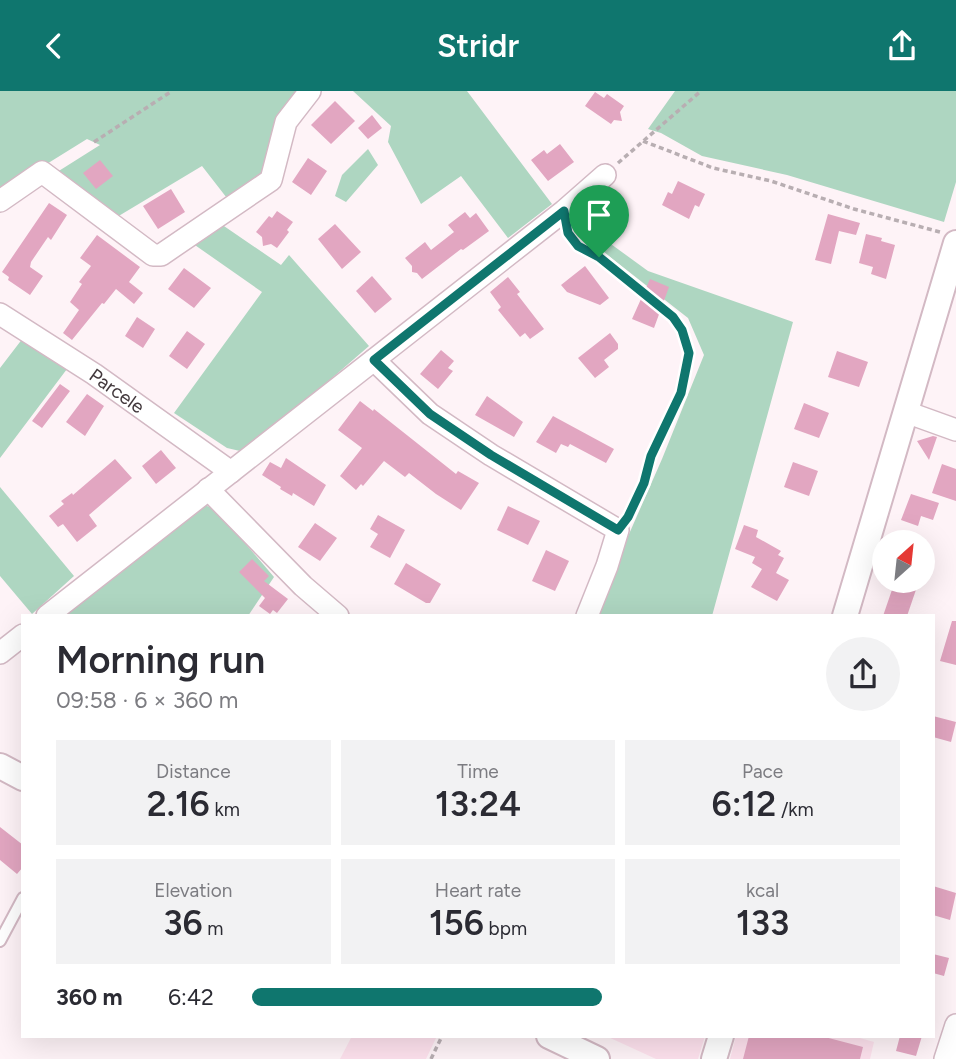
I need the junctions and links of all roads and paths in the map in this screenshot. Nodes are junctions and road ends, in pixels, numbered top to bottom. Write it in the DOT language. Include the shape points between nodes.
graph roads {
  1 [pos="172,91"];
  2 [pos="310,91"];
  3 [pos="701,91"];
  4 [pos="643,141"];
  5 [pos="94,142"];
  6 [pos="605,175"];
  7 [pos="0,201"];
  8 [pos="564,211"];
  9 [pos="950,238"];
  10 [pos="0,314"];
  11 [pos="374,360"];
  12 [pos="906,412"];
  13 [pos="956,430"];
  14 [pos="231,472"];
  15 [pos="208,489"];
  16 [pos="618,530"];
  17 [pos="50,614"];
  18 [pos="336,614"];
  19 [pos="588,614"];
  20 [pos="846,614"];
  21 [pos="21,637"];
  22 [pos="0,653"];
  23 [pos="0,766"];
  24 [pos="21,777"];
  25 [pos="21,902"];
  26 [pos="0,941"];
  27 [pos="956,1025"];
  28 [pos="441,1038"];
  29 [pos="553,1038"];
  30 [pos="720,1038"];
  31 [pos="431,1059"];
  32 [pos="597,1059"];
  33 [pos="714,1059"];
  34 [pos="945,1059"];
  1 -- 5 [label="path"];
  2 -- 7 [label="street" via="286,122 271,180 161,255 153,255 42,172"];
  3 -- 4 [label="path"];
  4 -- 6 [label="path"];
  4 -- 9 [label="path" via="713,168 771,181"];
  6 -- 8 [label="street"];
  8 -- 11 [label="street"];
  8 -- 16 [label="path" via="568,233 578,246 599,257 673,317 689,353 681,393 651,456 639,494"];
  9 -- 12 [label="street"];
  10 -- 14 [label="street, Parcele" via="94,374"];
  11 -- 14 [label="street"];
  11 -- 16 [label="street" via="430,414"];
  12 -- 13 [label="street"];
  12 -- 20 [label="street"];
  14 -- 15 [label="street"];
  15 -- 17 [label="street"];
  15 -- 18 [label="street"];
  16 -- 19 [label="street"];
  21 -- 22 [label="street"];
  23 -- 24 [label="street"];
  25 -- 26 [label="lane"];
  27 -- 34 [label="street"];
  28 -- 31 [label="path"];
  29 -- 32 [label="street"];
  30 -- 33 [label="street"];
}
